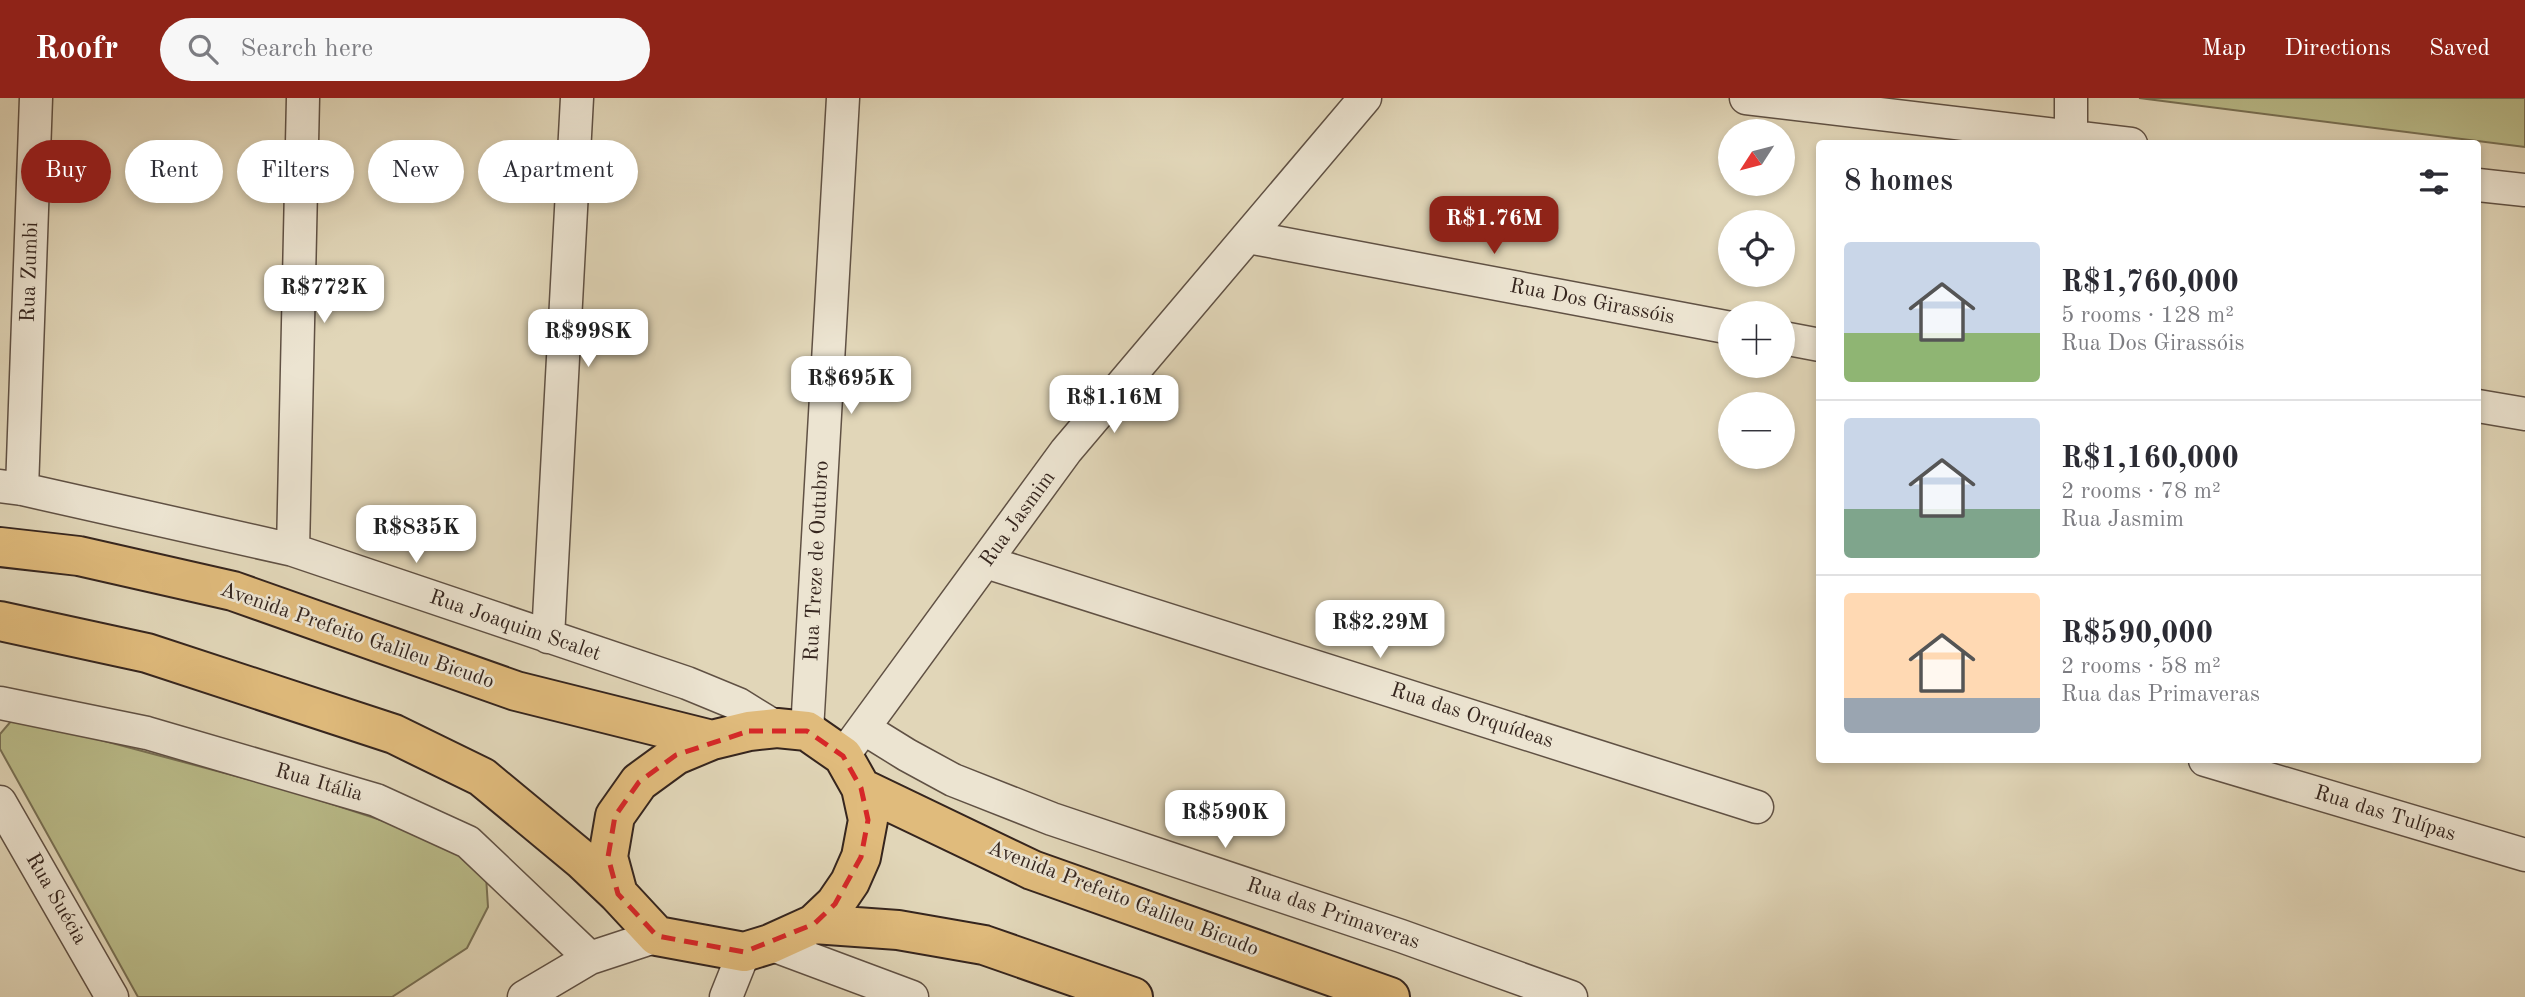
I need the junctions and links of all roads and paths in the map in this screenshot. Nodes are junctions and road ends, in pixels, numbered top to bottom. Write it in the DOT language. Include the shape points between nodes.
graph roads {
  1 [pos="36,98"];
  2 [pos="303,98"];
  3 [pos="577,98"];
  4 [pos="843,98"];
  5 [pos="1366,98"];
  6 [pos="1746,98"];
  7 [pos="2071,98"];
  8 [pos="2071,136"];
  9 [pos="2101,140"];
  10 [pos="2481,185"];
  11 [pos="2525,190"];
  12 [pos="1248,237"];
  13 [pos="1718,326"];
  14 [pos="1795,340"];
  15 [pos="1816,344"];
  16 [pos="2481,407"];
  17 [pos="2525,414"];
  18 [pos="11,488"];
  19 [pos="0,547"];
  20 [pos="293,550"];
  21 [pos="986,562"];
  22 [pos="0,621"];
  23 [pos="548,637"];
  24 [pos="0,704"];
  25 [pos="792,729"];
  26 [pos="712,740"];
  27 [pos="857,758"];
  28 [pos="2215,763"];
  29 [pos="0,802"];
  30 [pos="1757,807"];
  31 [pos="2525,855"];
  32 [pos="618,894"];
  33 [pos="814,924"];
  34 [pos="657,936"];
  35 [pos="757,948"];
  36 [pos="590,958"];
  37 [pos="112,997"];
  38 [pos="524,997"];
  39 [pos="726,997"];
  40 [pos="912,997"];
  41 [pos="1133,997"];
  42 [pos="1390,997"];
  43 [pos="1571,997"];
  1 -- 18 [label="street, Rua Zumbi"];
  2 -- 20 [label="street"];
  3 -- 23 [label="street"];
  4 -- 25 [label="street, Rua Treze de Outubro"];
  5 -- 12 [label="street, Rua Jasmim"];
  6 -- 8 [label="street"];
  7 -- 8 [label="street"];
  8 -- 9 [label="street"];
  10 -- 11 [label="street"];
  12 -- 13 [label="street, Rua Dos Girassóis"];
  12 -- 21 [label="street, Rua Jasmim" via="1066,451"];
  14 -- 15 [label="street"];
  16 -- 17 [label="street"];
  18 -- 20 [label="street, Rua Joaquim Scalet"];
  19 -- 26 [label="main road, Avenida Prefeito Galileu Bicudo" via="79,556 233,591 516,691"];
  20 -- 23 [label="street, Rua Joaquim Scalet"];
  21 -- 27 [label="street, Rua Jasmim"];
  21 -- 30 [label="street, Rua das Orquídeas"];
  22 -- 32 [label="main road" via="147,653 394,734 482,777"];
  23 -- 25 [label="street, Rua Joaquim Scalet" via="687,683"];
  24 -- 36 [label="street, Rua Itália" via="147,733 376,800 468,842"];
  25 -- 26 [label="main road" via="749,731"];
  25 -- 27 [label="main road"];
  26 -- 32 [label="main road" via="676,755 639,782 615,816 607,857"];
  27 -- 33 [label="main road" via="868,820 861,857 835,904"];
  27 -- 42 [label="main road, Avenida Prefeito Galileu Bicudo" via="1032,870"];
  27 -- 43 [label="street, Rua das Primaveras" via="906,755 953,780 1052,820"];
  28 -- 31 [label="street, Rua das Tulípas"];
  29 -- 37 [label="street, Rua Suécia"];
  32 -- 34 [label="main road"];
  33 -- 35 [label="main road"];
  33 -- 41 [label="main road" via="898,930 984,945"];
  34 -- 35 [label="main road"];
  34 -- 36 [label="street"];
  35 -- 39 [label="street"];
  35 -- 40 [label="street"];
  36 -- 38 [label="street"];
}
